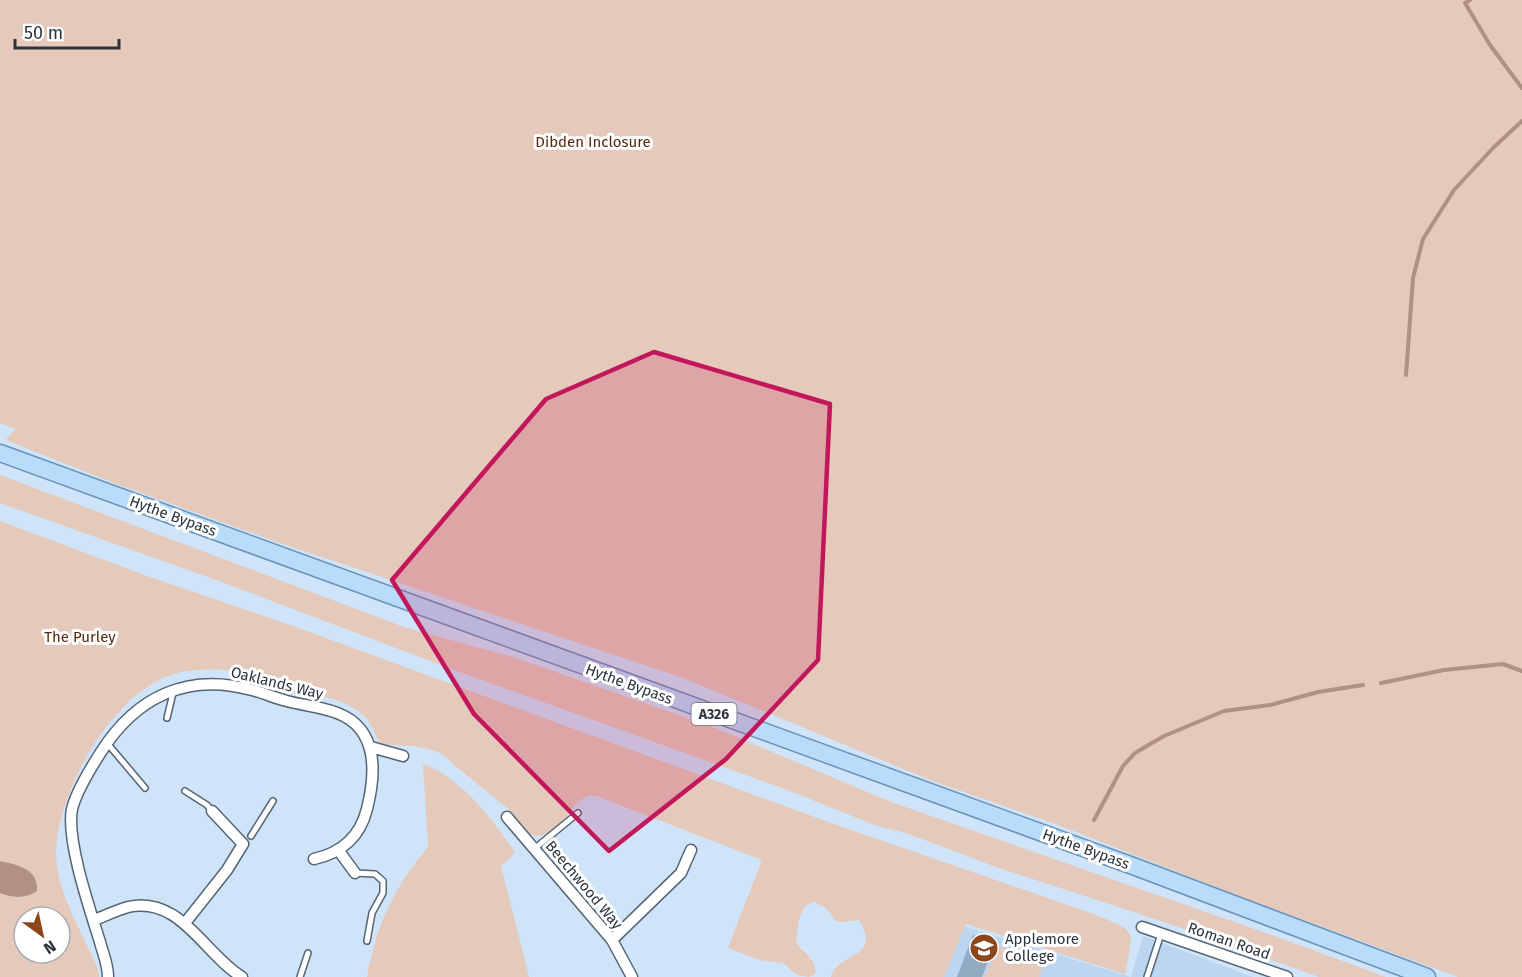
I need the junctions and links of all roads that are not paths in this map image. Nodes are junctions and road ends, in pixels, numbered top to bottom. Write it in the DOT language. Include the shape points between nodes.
graph roads {
  1 [pos="0,453"];
  2 [pos="173,691"];
  3 [pos="167,718"];
  4 [pos="107,743"];
  5 [pos="371,747"];
  6 [pos="403,756"];
  7 [pos="146,788"];
  8 [pos="185,791"];
  9 [pos="273,801"];
  10 [pos="212,811"];
  11 [pos="578,813"];
  12 [pos="507,817"];
  13 [pos="247,840"];
  14 [pos="534,849"];
  15 [pos="691,850"];
  16 [pos="339,851"];
  17 [pos="314,859"];
  18 [pos="355,873"];
  19 [pos="93,920"];
  20 [pos="185,923"];
  21 [pos="1142,927"];
  22 [pos="1161,934"];
  23 [pos="612,940"];
  24 [pos="367,941"];
  25 [pos="308,953"];
  26 [pos="108,977"];
  27 [pos="241,977"];
  28 [pos="300,977"];
  29 [pos="632,977"];
  30 [pos="1147,977"];
  31 [pos="1287,977"];
  32 [pos="1427,977"];
  1 -- 32 [label="main road, Hythe Bypass / A326"];
  2 -- 3 [label="lane"];
  2 -- 4 [label="street, Oaklands Way" via="135,711"];
  2 -- 5 [label="street, Oaklands Way" via="222,684 336,713 356,726"];
  4 -- 7 [label="lane"];
  4 -- 19 [label="street, Oaklands Way" via="72,808 74,845"];
  5 -- 6 [label="street"];
  5 -- 16 [label="street" via="373,780 365,815 351,840"];
  8 -- 10 [label="lane"];
  9 -- 13 [label="lane"];
  10 -- 13 [label="street"];
  11 -- 14 [label="lane"];
  12 -- 14 [label="street, Beechwood Way"];
  13 -- 20 [label="street"];
  14 -- 23 [label="street, Beechwood Way"];
  15 -- 23 [label="street" via="681,873"];
  16 -- 17 [label="street"];
  16 -- 18 [label="street"];
  18 -- 24 [label="lane" via="375,874 383,882"];
  19 -- 20 [label="street" via="138,906 163,910"];
  19 -- 26 [label="street, Oaklands Way" via="108,964"];
  20 -- 27 [label="street"];
  21 -- 22 [label="street, Roman Road"];
  22 -- 30 [label="lane"];
  22 -- 31 [label="street, Roman Road"];
  23 -- 29 [label="street, Beechwood Way"];
  25 -- 28 [label="lane"];
}
